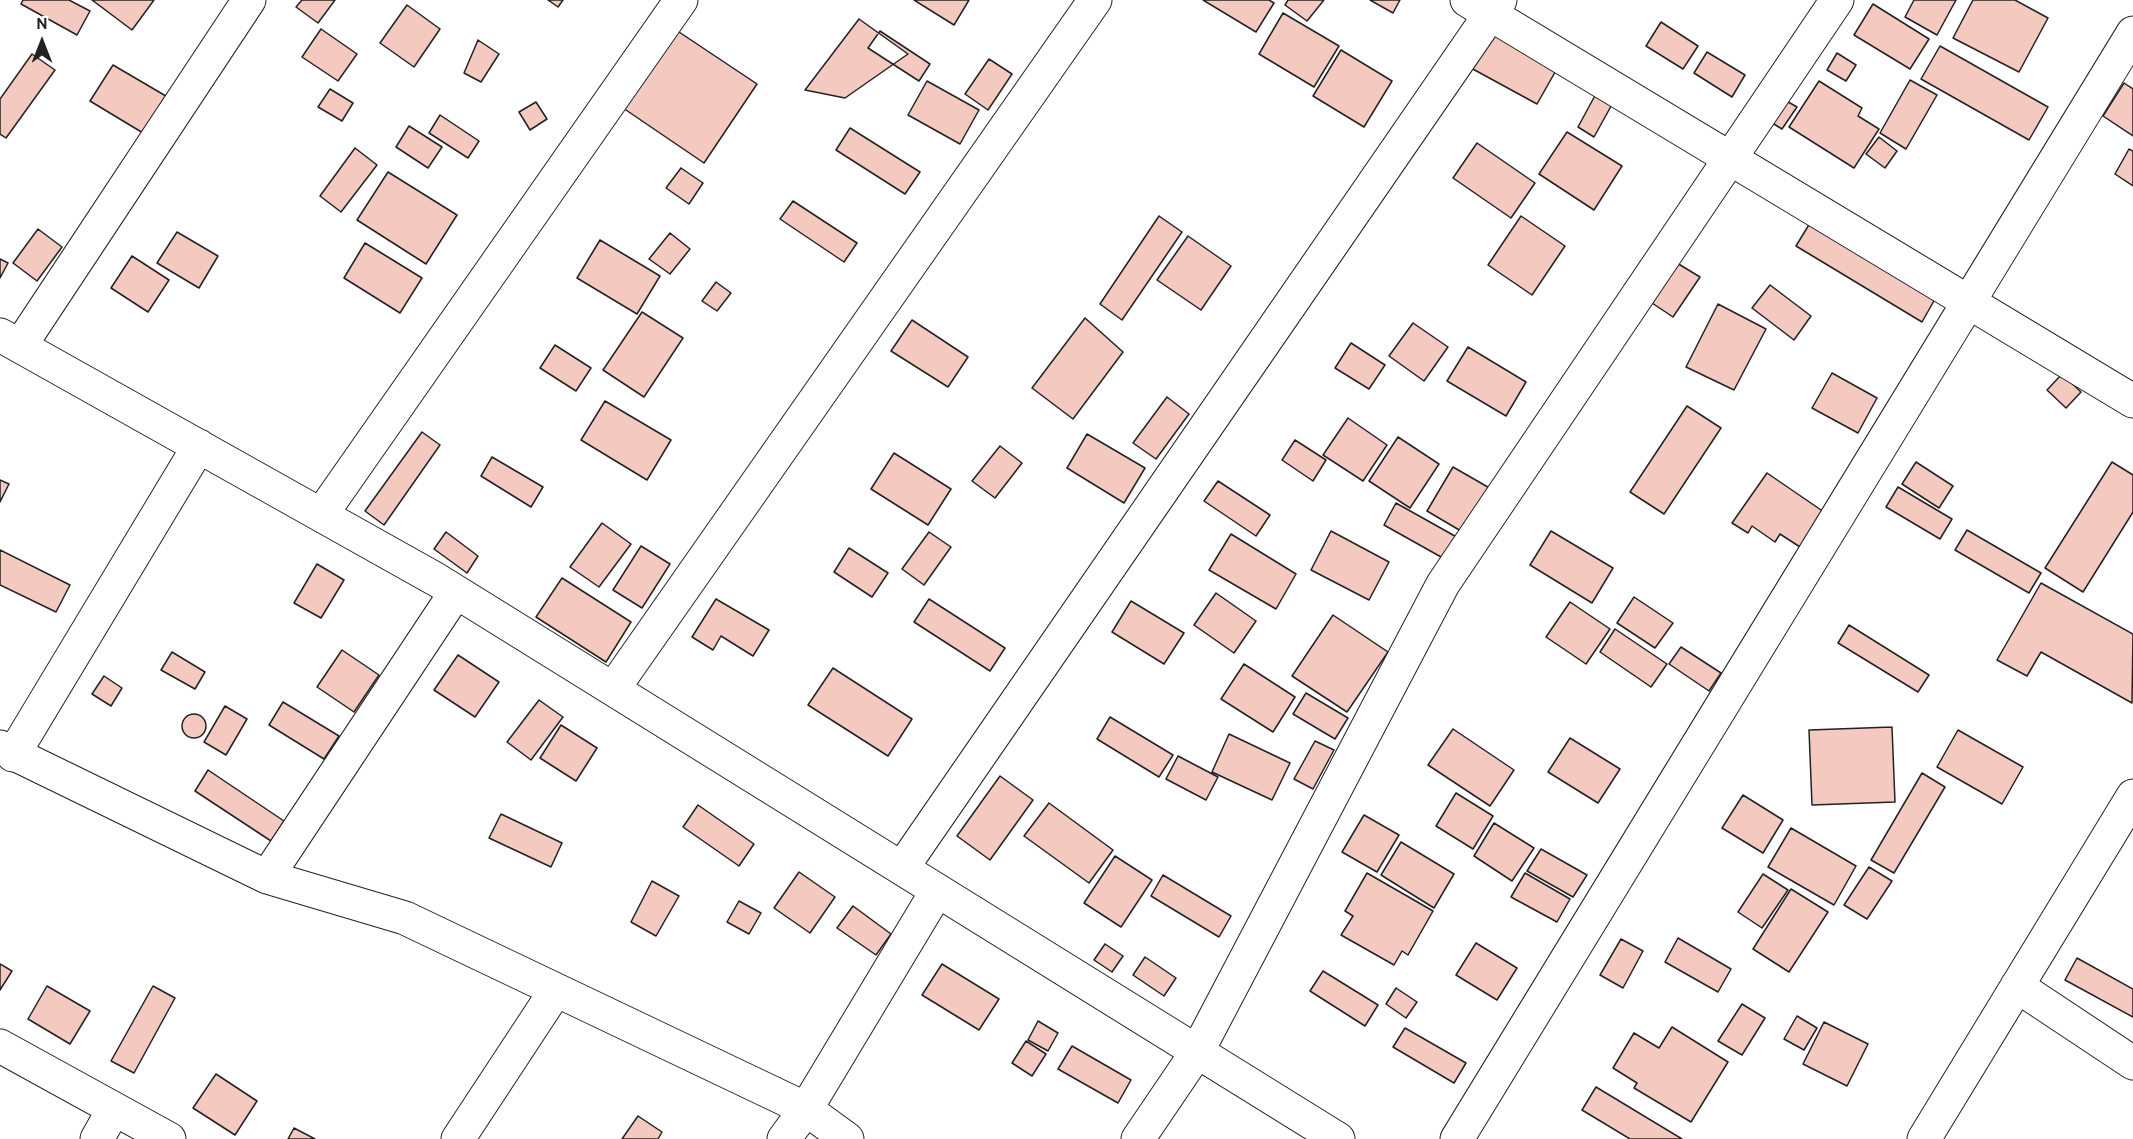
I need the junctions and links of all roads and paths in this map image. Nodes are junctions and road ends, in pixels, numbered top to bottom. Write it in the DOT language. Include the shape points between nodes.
graph roads {
  1 [pos="249,0"];
  2 [pos="681,0"];
  3 [pos="1095,0"];
  4 [pos="1837,0"];
  5 [pos="1486,5"];
  6 [pos="2133,33"];
  7 [pos="1730,158"];
  8 [pos="1968,302"];
  9 [pos="10,340"];
  10 [pos="2133,401"];
  11 [pos="199,446"];
  12 [pos="321,515"];
  13 [pos="456,592"];
  14 [pos="613,689"];
  15 [pos="7,751"];
  16 [pos="2133,796"];
  17 [pos="902,868"];
  18 [pos="267,877"];
  19 [pos="937,891"];
  20 [pos="2017,986"];
  21 [pos="556,990"];
  22 [pos="0,1046"];
  23 [pos="1197,1052"];
  24 [pos="2133,1063"];
  25 [pos="114,1109"];
  26 [pos="806,1109"];
  27 [pos="97,1139"];
  28 [pos="169,1139"];
  29 [pos="458,1139"];
  30 [pos="784,1139"];
  31 [pos="847,1139"];
  32 [pos="1138,1139"];
  33 [pos="1338,1139"];
  34 [pos="1457,1139"];
  35 [pos="1924,1139"];
  1 -- 9 [label="street"];
  2 -- 12 [label="street"];
  3 -- 14 [label="street"];
  4 -- 7 [label="street"];
  5 -- 7 [label="street"];
  5 -- 17 [label="street"];
  6 -- 8 [label="street"];
  7 -- 8 [label="street"];
  7 -- 23 [label="street" via="1443,584"];
  8 -- 10 [label="street"];
  8 -- 34 [label="street"];
  9 -- 11 [label="street"];
  11 -- 12 [label="street"];
  11 -- 15 [label="street"];
  12 -- 13 [label="street"];
  13 -- 14 [label="street"];
  13 -- 18 [label="street"];
  14 -- 17 [label="street"];
  15 -- 18 [label="street"];
  16 -- 20 [label="street"];
  17 -- 19 [label="street"];
  18 -- 21 [label="street" via="405,918"];
  19 -- 23 [label="street"];
  19 -- 26 [label="street"];
  20 -- 24 [label="street"];
  20 -- 35 [label="street"];
  21 -- 26 [label="street"];
  21 -- 29 [label="street"];
  22 -- 25 [label="street"];
  23 -- 32 [label="street"];
  23 -- 33 [label="street"];
  25 -- 27 [label="street"];
  25 -- 28 [label="street"];
  26 -- 30 [label="street"];
  26 -- 31 [label="street"];
}
